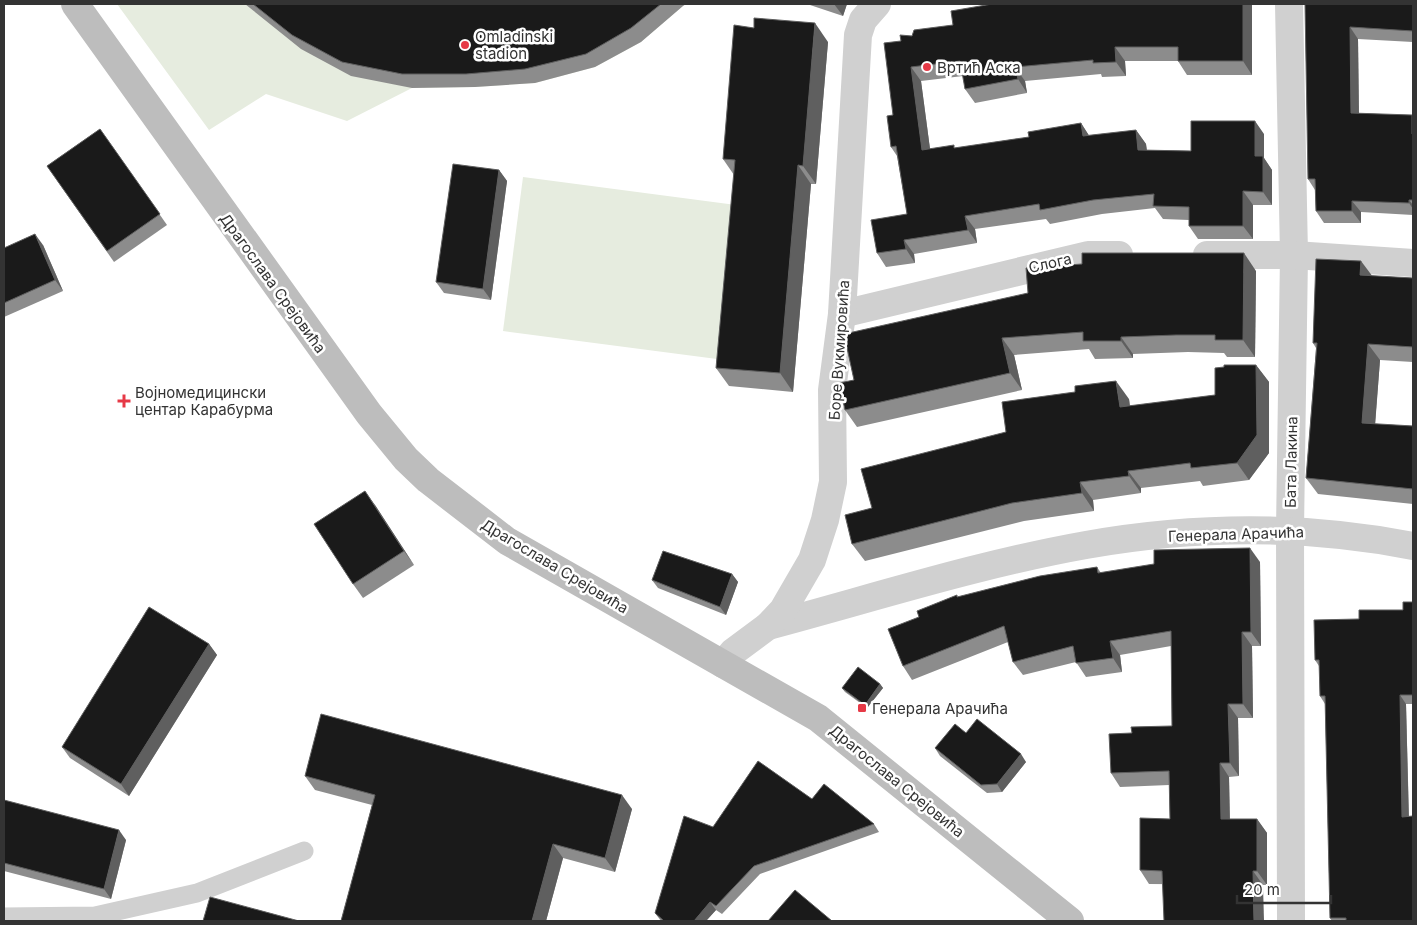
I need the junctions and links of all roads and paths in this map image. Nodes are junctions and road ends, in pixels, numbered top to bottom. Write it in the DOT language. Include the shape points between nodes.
graph roads {
  1 [pos="75,4"];
  2 [pos="877,4"];
  3 [pos="1289,4"];
  4 [pos="1145,255"];
  5 [pos="1184,255"];
  6 [pos="1294,255"];
  7 [pos="1413,263"];
  8 [pos="842,314"];
  9 [pos="1290,530"];
  10 [pos="1413,546"];
  11 [pos="768,626"];
  12 [pos="723,664"];
  13 [pos="304,851"];
  14 [pos="4,916"];
  15 [pos="1070,921"];
  16 [pos="1291,921"];
  1 -- 12 [label="main road, Драгослава Срејовића" via="282,296 369,414 406,458 454,503 507,541"];
  2 -- 8 [label="street, Боре Вукмировића" via="863,20 858,35"];
  3 -- 6 [label="street, Бата Лакина"];
  4 -- 8 [label="street, Слога" via="1088,255"];
  5 -- 6 [label="street"];
  6 -- 7 [label="street"];
  6 -- 9 [label="street, Бата Лакина"];
  8 -- 11 [label="street, Боре Вукмировића" via="832,390 833,482 825,520 812,560 782,610"];
  9 -- 10 [label="street, Генерала Арачића" via="1348,535"];
  9 -- 11 [label="street, Генерала Арачића" via="1195,533 1088,545 1013,560"];
  9 -- 16 [label="street, Бата Лакина"];
  11 -- 12 [label="street, Боре Вукмировића" via="733,652"];
  12 -- 15 [label="main road, Драгослава Срејовића" via="829,726"];
  13 -- 14 [label="lane" via="197,893 95,916"];
}
